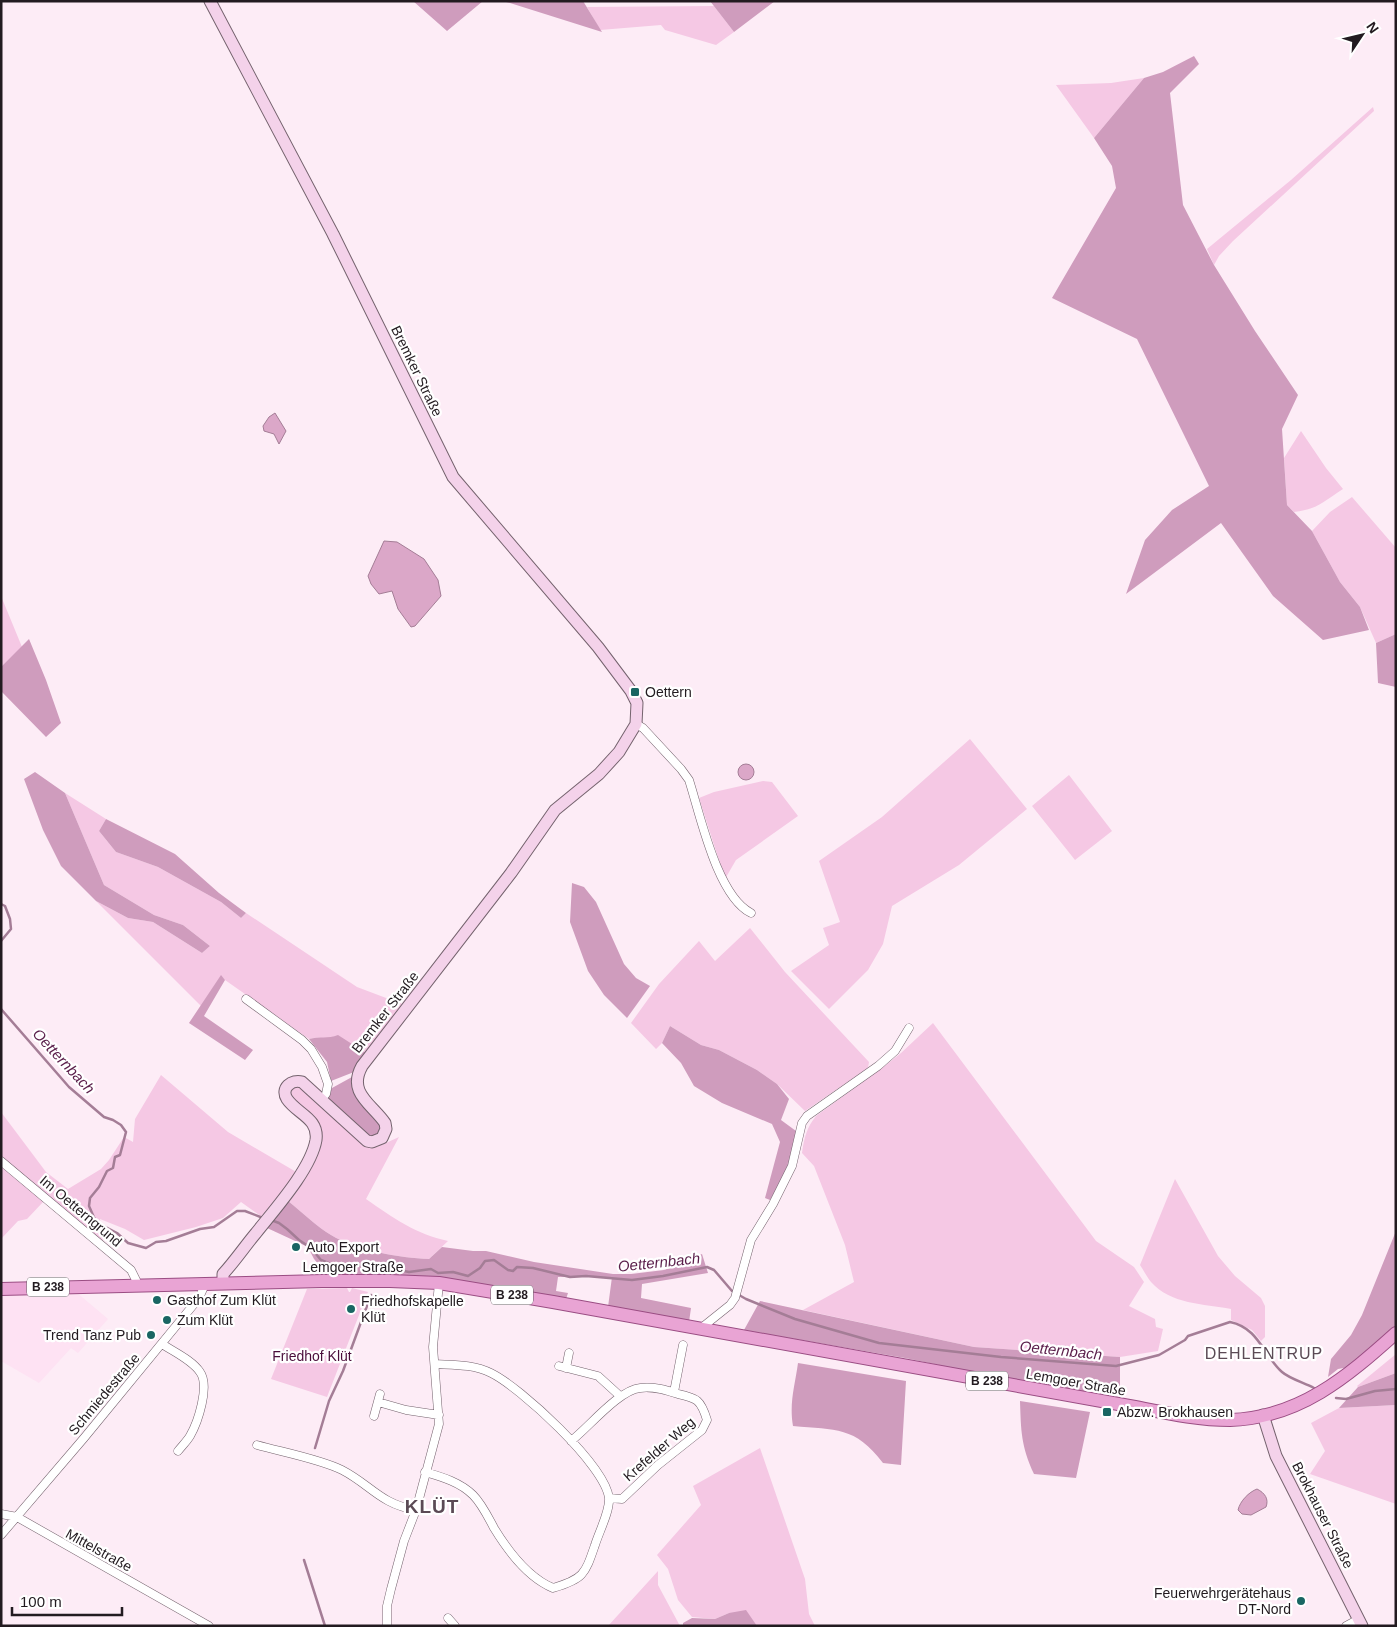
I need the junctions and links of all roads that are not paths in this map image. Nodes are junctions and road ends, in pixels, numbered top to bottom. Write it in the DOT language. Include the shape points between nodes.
graph roads {
  1 [pos="210,1"];
  2 [pos="636,724"];
  3 [pos="751,913"];
  4 [pos="246,999"];
  5 [pos="910,1028"];
  6 [pos="321,1099"];
  7 [pos="1,1161"];
  8 [pos="203,1283"];
  9 [pos="223,1283"];
  10 [pos="439,1283"];
  11 [pos="136,1285"];
  12 [pos="1,1289"];
  13 [pos="700,1328"];
  14 [pos="1396,1334"];
  15 [pos="162,1344"];
  16 [pos="683,1345"];
  17 [pos="569,1353"];
  18 [pos="434,1364"];
  19 [pos="674,1392"];
  20 [pos="620,1396"];
  21 [pos="439,1415"];
  22 [pos="1263,1415"];
  23 [pos="374,1416"];
  24 [pos="571,1441"];
  25 [pos="257,1445"];
  26 [pos="178,1451"];
  27 [pos="425,1472"];
  28 [pos="609,1498"];
  29 [pos="416,1510"];
  30 [pos="1,1514"];
  31 [pos="16,1517"];
  32 [pos="1,1535"];
  33 [pos="448,1618"];
  34 [pos="1360,1622"];
  35 [pos="209,1626"];
  36 [pos="387,1626"];
  37 [pos="455,1626"];
  38 [pos="1346,1626"];
  1 -- 2 [label="street, Bremker Straße" via="333,234 453,477 598,647 631,691 637,702"];
  2 -- 3 [label="street" via="689,780 723,882 741,906"];
  2 -- 6 [label="street, Bremker Straße" via="619,752 599,774 549,817 511,873 362,1066 357,1088 386,1124 382,1138 372,1142 367,1140"];
  4 -- 6 [label="street" via="311,1049 328,1084"];
  5 -- 13 [label="street" via="896,1051 807,1116 802,1123 792,1166 751,1240 735,1298"];
  6 -- 9 [label="street, Bremker Straße" via="300,1081 286,1087 286,1098 314,1125 316,1140 307,1164 222,1274"];
  7 -- 11 [label="street, Im Oetterngrund" via="131,1270"];
  8 -- 9 [label="main road, Lemgoer Straße / B 238"];
  8 -- 11 [label="main road, Lemgoer Straße / B 238"];
  8 -- 15 [label="street, Schmiedestraße" via="199,1298"];
  9 -- 10 [label="main road, Lemgoer Straße / B 238"];
  10 -- 13 [label="main road, Lemgoer Straße / B 238"];
  10 -- 18 [label="street"];
  11 -- 12 [label="main road, Lemgoer Straße / B 238"];
  13 -- 22 [label="main road, Lemgoer Straße / B 238" via="1185,1416 1231,1420"];
  14 -- 22 [label="main road, Lemgoer Straße / B 238" via="1324,1391 1301,1403"];
  15 -- 26 [label="street" via="197,1368 205,1384 196,1423"];
  15 -- 31 [label="street, Schmiedestraße"];
  16 -- 19 [label="street"];
  17 -- 20 [label="street" via="562,1367 598,1376"];
  18 -- 21 [label="street"];
  18 -- 24 [label="street" via="469,1366 491,1373 519,1390"];
  19 -- 20 [label="street, Krefelder Weg" via="638,1388"];
  19 -- 28 [label="street, Krefelder Weg" via="698,1400 704,1412 705,1426 622,1498"];
  20 -- 24 [label="street, Krefelder Weg"];
  21 -- 23 [label="street" via="406,1410 379,1398"];
  21 -- 27 [label="street"];
  22 -- 34 [label="street, Brokhauser Straße" via="1276,1456"];
  24 -- 28 [label="street" via="605,1483"];
  25 -- 29 [label="street" via="339,1469 392,1504"];
  27 -- 28 [label="street" via="461,1485 473,1495 507,1548 535,1578 554,1588 566,1585 583,1574"];
  27 -- 29 [label="street"];
  29 -- 36 [label="street" via="391,1589"];
  30 -- 31 [label="street, Mittelstraße"];
  31 -- 32 [label="street, Schmiedestraße"];
  31 -- 35 [label="street, Mittelstraße"];
  33 -- 37 [label="street"];
  34 -- 38 [label="street"];
}
